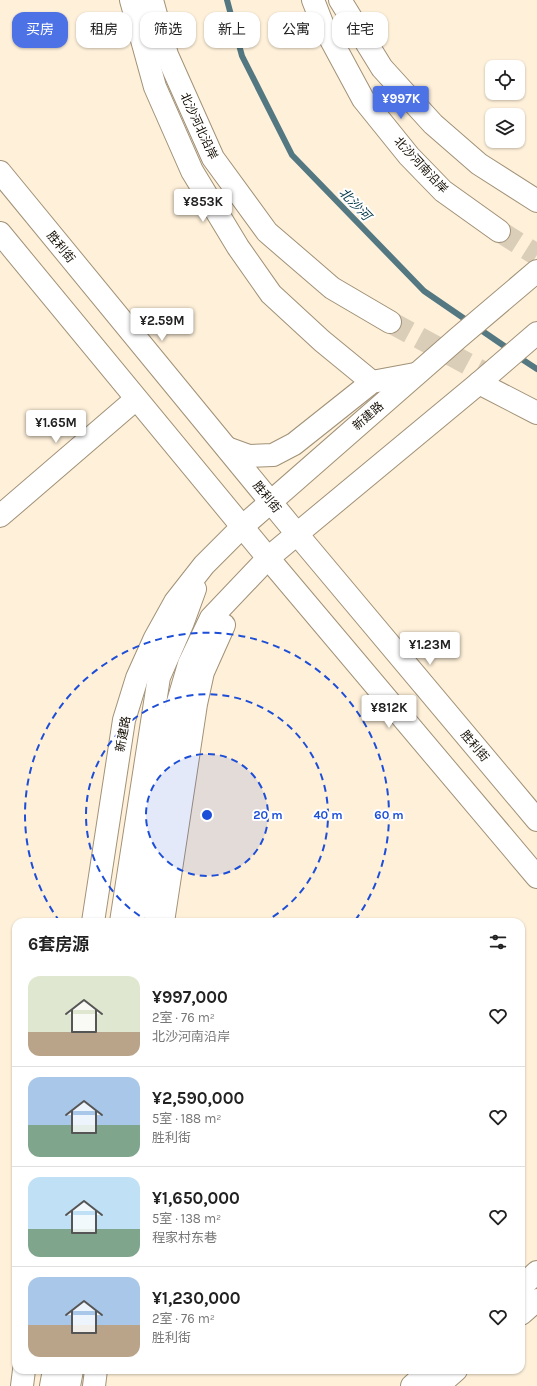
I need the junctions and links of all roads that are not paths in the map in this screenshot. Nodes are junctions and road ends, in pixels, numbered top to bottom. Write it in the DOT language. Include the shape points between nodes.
graph roads {
  1 [pos="131,0"];
  2 [pos="152,0"];
  3 [pos="313,0"];
  4 [pos="340,0"];
  5 [pos="0,172"];
  6 [pos="537,201"];
  7 [pos="499,231"];
  8 [pos="0,233"];
  9 [pos="536,272"];
  10 [pos="390,322"];
  11 [pos="537,333"];
  12 [pos="416,374"];
  13 [pos="372,382"];
  14 [pos="479,383"];
  15 [pos="136,399"];
  16 [pos="537,413"];
  17 [pos="227,448"];
  18 [pos="271,501"];
  19 [pos="0,516"];
  20 [pos="242,527"];
  21 [pos="297,534"];
  22 [pos="268,558"];
  23 [pos="204,565"];
  24 [pos="247,578"];
  25 [pos="537,820"];
  26 [pos="537,877"];
  27 [pos="94,918"];
  28 [pos="123,918"];
  29 [pos="143,918"];
  30 [pos="164,918"];
  31 [pos="537,1272"];
  32 [pos="525,1283"];
  33 [pos="537,1300"];
  34 [pos="525,1310"];
  35 [pos="24,1374"];
  36 [pos="54,1374"];
  37 [pos="72,1374"];
  38 [pos="96,1374"];
  39 [pos="426,1374"];
  40 [pos="452,1374"];
  41 [pos="22,1386"];
  42 [pos="52,1386"];
  43 [pos="70,1386"];
  44 [pos="94,1386"];
  45 [pos="412,1386"];
  46 [pos="438,1386"];
  1 -- 13 [label="main road" via="155,87 192,171 238,247 271,294"];
  2 -- 10 [label="main road, 北沙河北沿岸" via="167,55 213,158 267,232 332,288"];
  3 -- 7 [label="main road, 北沙河南沿岸" via="322,24 362,99 409,156 443,191"];
  4 -- 6 [label="main road" via="382,68 433,124 479,164"];
  5 -- 17 [label="main road, 胜利街"];
  8 -- 15 [label="main road"];
  9 -- 12 [label="main road, 新建路"];
  11 -- 14 [label="main road"];
  12 -- 13 [label="main road"];
  12 -- 18 [label="main road, 新建路"];
  13 -- 17 [label="main road" via="294,444 273,455 249,456"];
  14 -- 16 [label="main road"];
  14 -- 21 [label="main road"];
  15 -- 19 [label="main road"];
  15 -- 20 [label="main road"];
  17 -- 18 [label="main road, 胜利街"];
  18 -- 20 [label="main road, 新建路"];
  18 -- 21 [label="main road, 胜利街"];
  20 -- 22 [label="main road"];
  20 -- 23 [label="main road, 新建路"];
  21 -- 22 [label="main road"];
  21 -- 25 [label="main road, 胜利街"];
  22 -- 24 [label="main road"];
  22 -- 26 [label="main road"];
  23 -- 27 [label="main road, 新建路" via="175,602 137,678 124,720"];
  23 -- 28 [label="main road, 新建路" via="159,678"];
  24 -- 29 [label="main road" via="211,618 189,664 175,712"];
  24 -- 30 [label="main road" via="203,672"];
  31 -- 32 [label="main road"];
  33 -- 34 [label="main road"];
  35 -- 41 [label="main road"];
  36 -- 42 [label="main road"];
  37 -- 43 [label="main road"];
  38 -- 44 [label="main road"];
  39 -- 45 [label="main road"];
  40 -- 46 [label="main road"];
}
